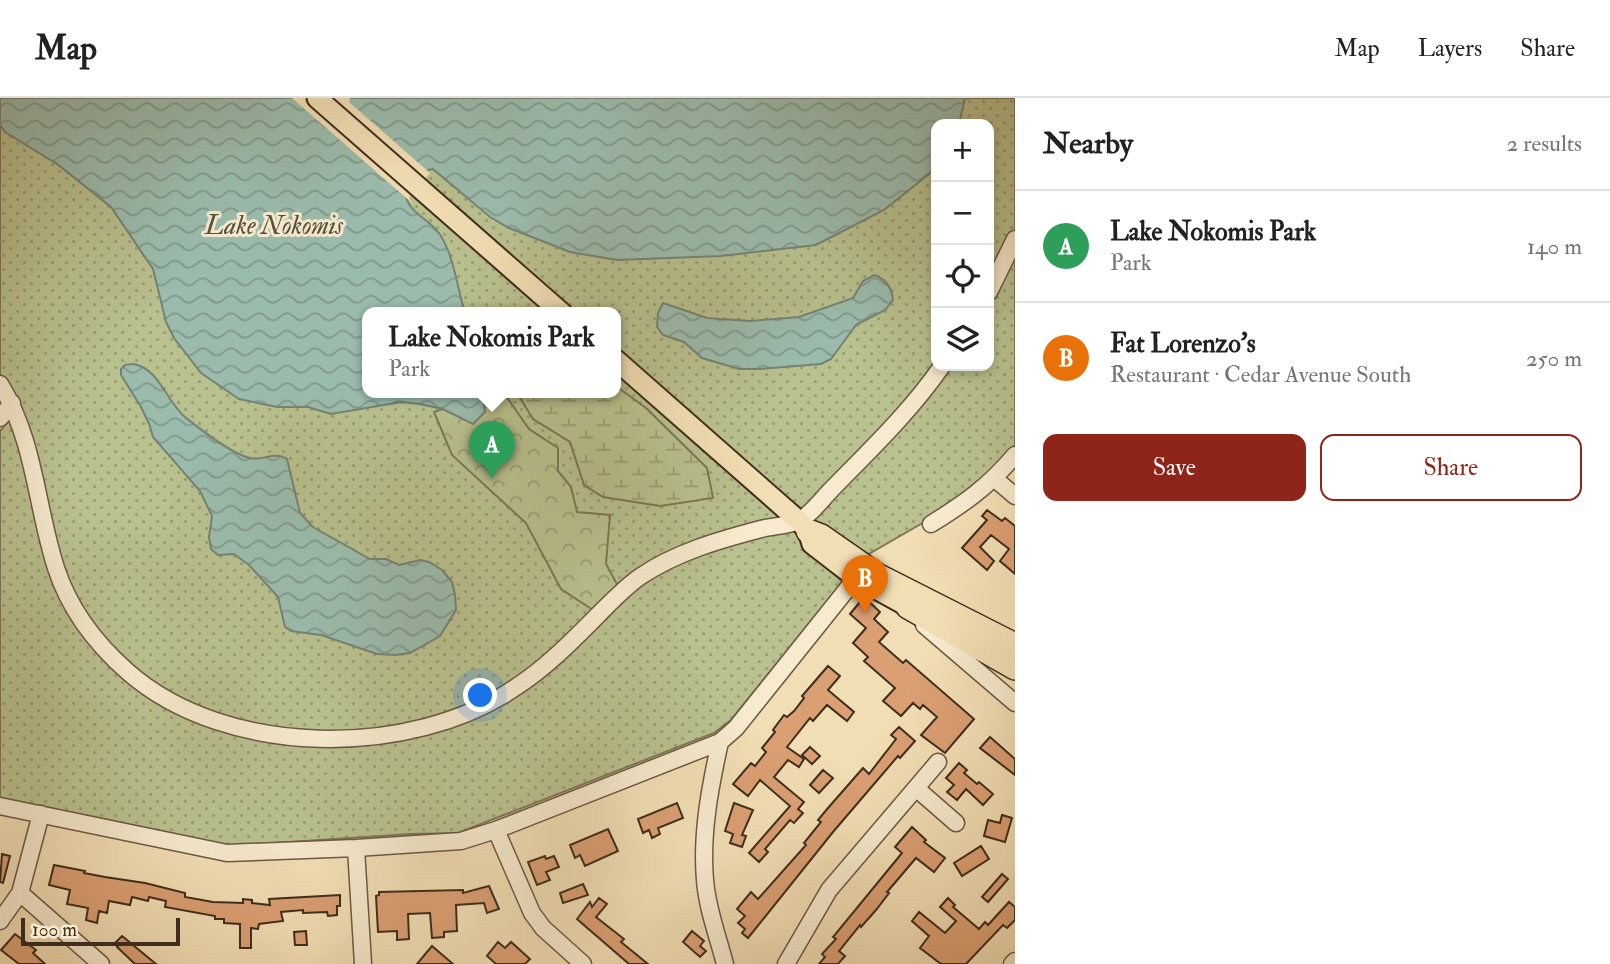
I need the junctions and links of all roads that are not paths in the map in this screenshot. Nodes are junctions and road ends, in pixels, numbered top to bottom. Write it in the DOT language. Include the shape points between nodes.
graph roads {
  1 [pos="317,98"];
  2 [pos="1015,239"];
  3 [pos="994,282"];
  4 [pos="555,307"];
  5 [pos="621,364"];
  6 [pos="938,371"];
  7 [pos="0,384"];
  8 [pos="12,403"];
  9 [pos="0,418"];
  10 [pos="1015,455"];
  11 [pos="995,479"];
  12 [pos="1015,496"];
  13 [pos="931,524"];
  14 [pos="804,526"];
  15 [pos="856,578"];
  16 [pos="905,605"];
  17 [pos="1015,645"];
  18 [pos="1015,668"];
  19 [pos="1015,703"];
  20 [pos="720,742"];
  21 [pos="938,762"];
  22 [pos="917,789"];
  23 [pos="0,806"];
  24 [pos="41,814"];
  25 [pos="956,823"];
  26 [pos="496,830"];
  27 [pos="356,848"];
  28 [pos="20,893"];
  29 [pos="0,921"];
  30 [pos="101,964"];
  31 [pos="363,964"];
  32 [pos="583,964"];
  33 [pos="725,964"];
  34 [pos="786,964"];
  1 -- 4 [label="main road"];
  2 -- 3 [label="street"];
  5 -- 14 [label="main road"];
  6 -- 14 [label="street" via="905,416"];
  7 -- 8 [label="street"];
  8 -- 9 [label="street"];
  8 -- 14 [label="street" via="65,592 98,641 130,674 187,709 216,721 284,736 327,740 398,733 481,707 545,667 650,570 717,541 776,525"];
  10 -- 11 [label="street"];
  11 -- 12 [label="street"];
  11 -- 13 [label="street"];
  14 -- 15 [label="main road" via="812,544"];
  14 -- 17 [label="highway" via="877,575"];
  15 -- 16 [label="main road"];
  15 -- 20 [label="street"];
  16 -- 18 [label="highway"];
  16 -- 19 [label="street"];
  20 -- 26 [label="street"];
  20 -- 33 [label="street" via="706,814 704,856 707,891"];
  21 -- 22 [label="street"];
  22 -- 25 [label="street"];
  22 -- 34 [label="street" via="829,890"];
  23 -- 24 [label="street"];
  24 -- 27 [label="street" via="227,853"];
  24 -- 28 [label="street"];
  26 -- 27 [label="street" via="461,841"];
  26 -- 32 [label="street" via="532,914"];
  27 -- 31 [label="street"];
  28 -- 29 [label="street"];
  28 -- 30 [label="street"];
}
